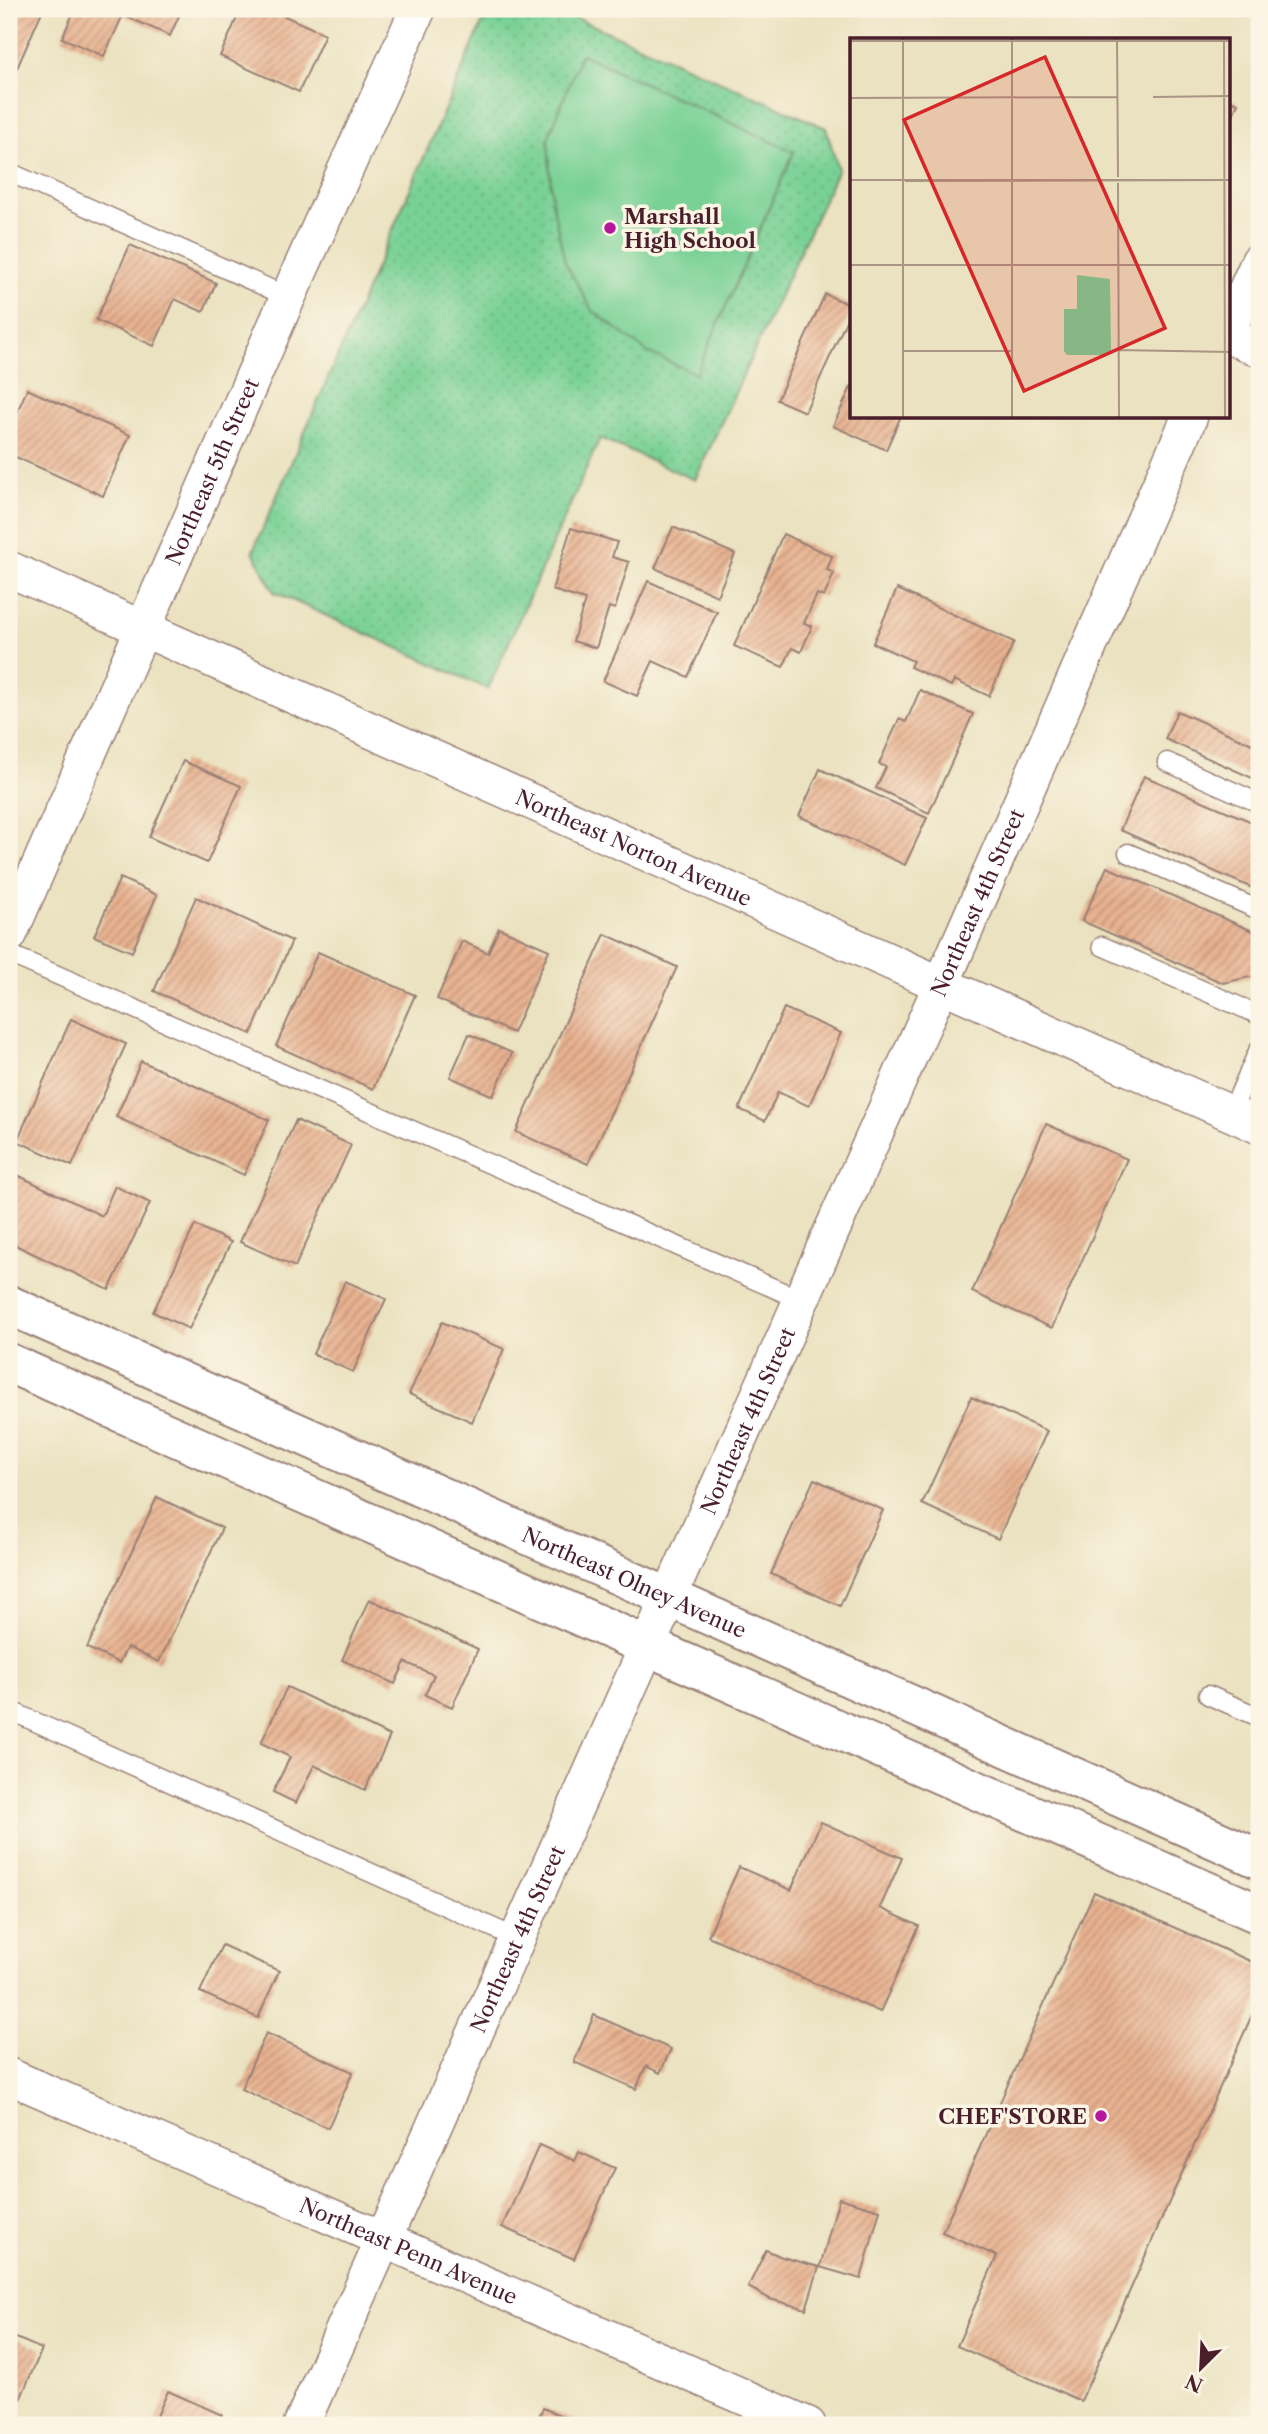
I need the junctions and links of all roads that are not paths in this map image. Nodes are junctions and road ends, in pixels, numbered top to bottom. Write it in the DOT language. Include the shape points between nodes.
graph roads {
  1 [pos="418,9"];
  2 [pos="9,172"];
  3 [pos="1259,261"];
  4 [pos="288,298"];
  5 [pos="1230,328"];
  6 [pos="1230,334"];
  7 [pos="1259,349"];
  8 [pos="1189,418"];
  9 [pos="9,569"];
  10 [pos="143,629"];
  11 [pos="1167,762"];
  12 [pos="1259,803"];
  13 [pos="1128,853"];
  14 [pos="1259,910"];
  15 [pos="9,935"];
  16 [pos="1102,946"];
  17 [pos="9,954"];
  18 [pos="942,983"];
  19 [pos="1259,1015"];
  20 [pos="1259,1049"];
  21 [pos="1245,1119"];
  22 [pos="801,1300"];
  23 [pos="9,1305"];
  24 [pos="9,1363"];
  25 [pos="668,1597"];
  26 [pos="647,1646"];
  27 [pos="1208,1695"];
  28 [pos="9,1710"];
  29 [pos="1259,1717"];
  30 [pos="1259,1859"];
  31 [pos="1259,1914"];
  32 [pos="516,1938"];
  33 [pos="9,2076"];
  34 [pos="384,2239"];
  35 [pos="301,2425"];
  36 [pos="808,2425"];
  1 -- 4 [label="street, Northeast 5th Street"];
  2 -- 4 [label="lane"];
  3 -- 5 [label="street"];
  4 -- 10 [label="street, Northeast 5th Street"];
  6 -- 7 [label="street"];
  8 -- 18 [label="street, Northeast 4th Street"];
  9 -- 10 [label="street, Northeast Norton Avenue"];
  10 -- 15 [label="street, Northeast 5th Street"];
  10 -- 18 [label="street, Northeast Norton Avenue"];
  11 -- 12 [label="lane"];
  13 -- 14 [label="lane"];
  16 -- 19 [label="lane"];
  17 -- 22 [label="lane"];
  18 -- 21 [label="street, Northeast Norton Avenue"];
  18 -- 22 [label="street, Northeast 4th Street"];
  20 -- 21 [label="lane"];
  22 -- 25 [label="street, Northeast 4th Street"];
  23 -- 25 [label="main road, Northeast Olney Avenue"];
  24 -- 26 [label="main road"];
  25 -- 26 [label="street, Northeast 4th Street"];
  25 -- 30 [label="main road, Northeast Olney Avenue"];
  26 -- 31 [label="main road"];
  26 -- 32 [label="street, Northeast 4th Street"];
  27 -- 29 [label="lane"];
  28 -- 32 [label="lane"];
  32 -- 34 [label="street, Northeast 4th Street"];
  33 -- 34 [label="street, Northeast Penn Avenue"];
  34 -- 35 [label="street, Northeast 4th Street"];
  34 -- 36 [label="street, Northeast Penn Avenue"];
}
